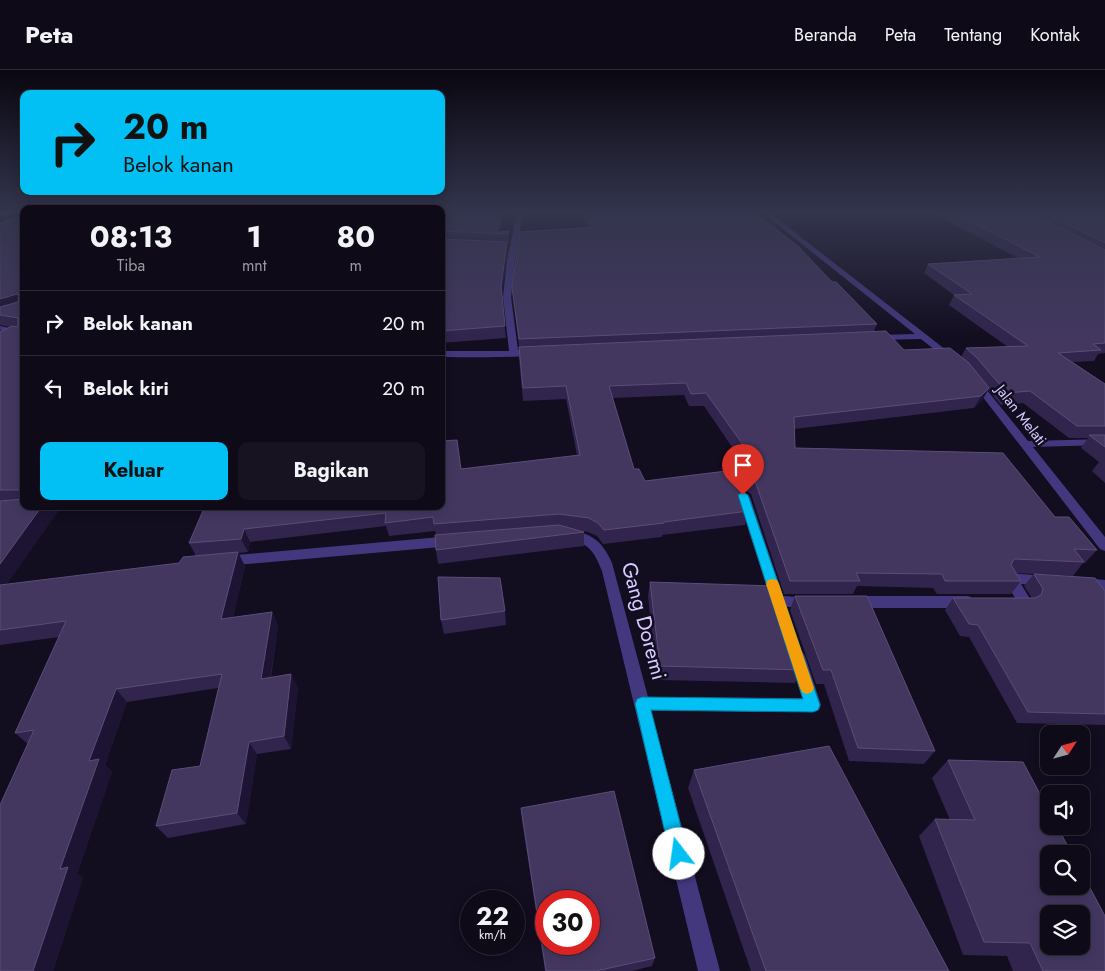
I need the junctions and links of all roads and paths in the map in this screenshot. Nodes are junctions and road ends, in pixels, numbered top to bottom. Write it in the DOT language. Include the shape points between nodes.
graph roads {
  1 [pos="512,255"];
  2 [pos="820,255"];
  3 [pos="0,329"];
  4 [pos="20,334"];
  5 [pos="20,334"];
  6 [pos="924,336"];
  7 [pos="864,338"];
  8 [pos="0,342"];
  9 [pos="543,353"];
  10 [pos="445,354"];
  11 [pos="514,354"];
  12 [pos="1105,442"];
  13 [pos="1024,444"];
  14 [pos="743,495"];
  15 [pos="559,533"];
  16 [pos="470,540"];
  17 [pos="1105,546"];
  18 [pos="212,562"];
  19 [pos="1105,585"];
  20 [pos="778,602"];
  21 [pos="818,602"];
  22 [pos="838,602"];
  23 [pos="986,602"];
  24 [pos="1006,602"];
  25 [pos="785,621"];
  26 [pos="791,640"];
  27 [pos="642,704"];
  28 [pos="709,971"];
  1 -- 11 [label="street" via="507,297"];
  2 -- 6 [label="street, Jalan Melati"];
  3 -- 4 [label="street"];
  5 -- 8 [label="street"];
  6 -- 7 [label="street"];
  6 -- 13 [label="street, Jalan Melati" via="964,369"];
  9 -- 11 [label="street"];
  10 -- 11 [label="street"];
  12 -- 13 [label="street"];
  13 -- 17 [label="street, Jalan Melati"];
  14 -- 20 [label="street"];
  15 -- 27 [label="street, Gang Doremi" via="583,536 595,543 603,555"];
  16 -- 18 [label="street"];
  19 -- 24 [label="street" via="1010,578 1025,602"];
  20 -- 21 [label="street"];
  20 -- 25 [label="street"];
  22 -- 23 [label="street"];
  26 -- 27 [label="street" via="813,705"];
  27 -- 28 [label="street, Gang Doremi"];
}
